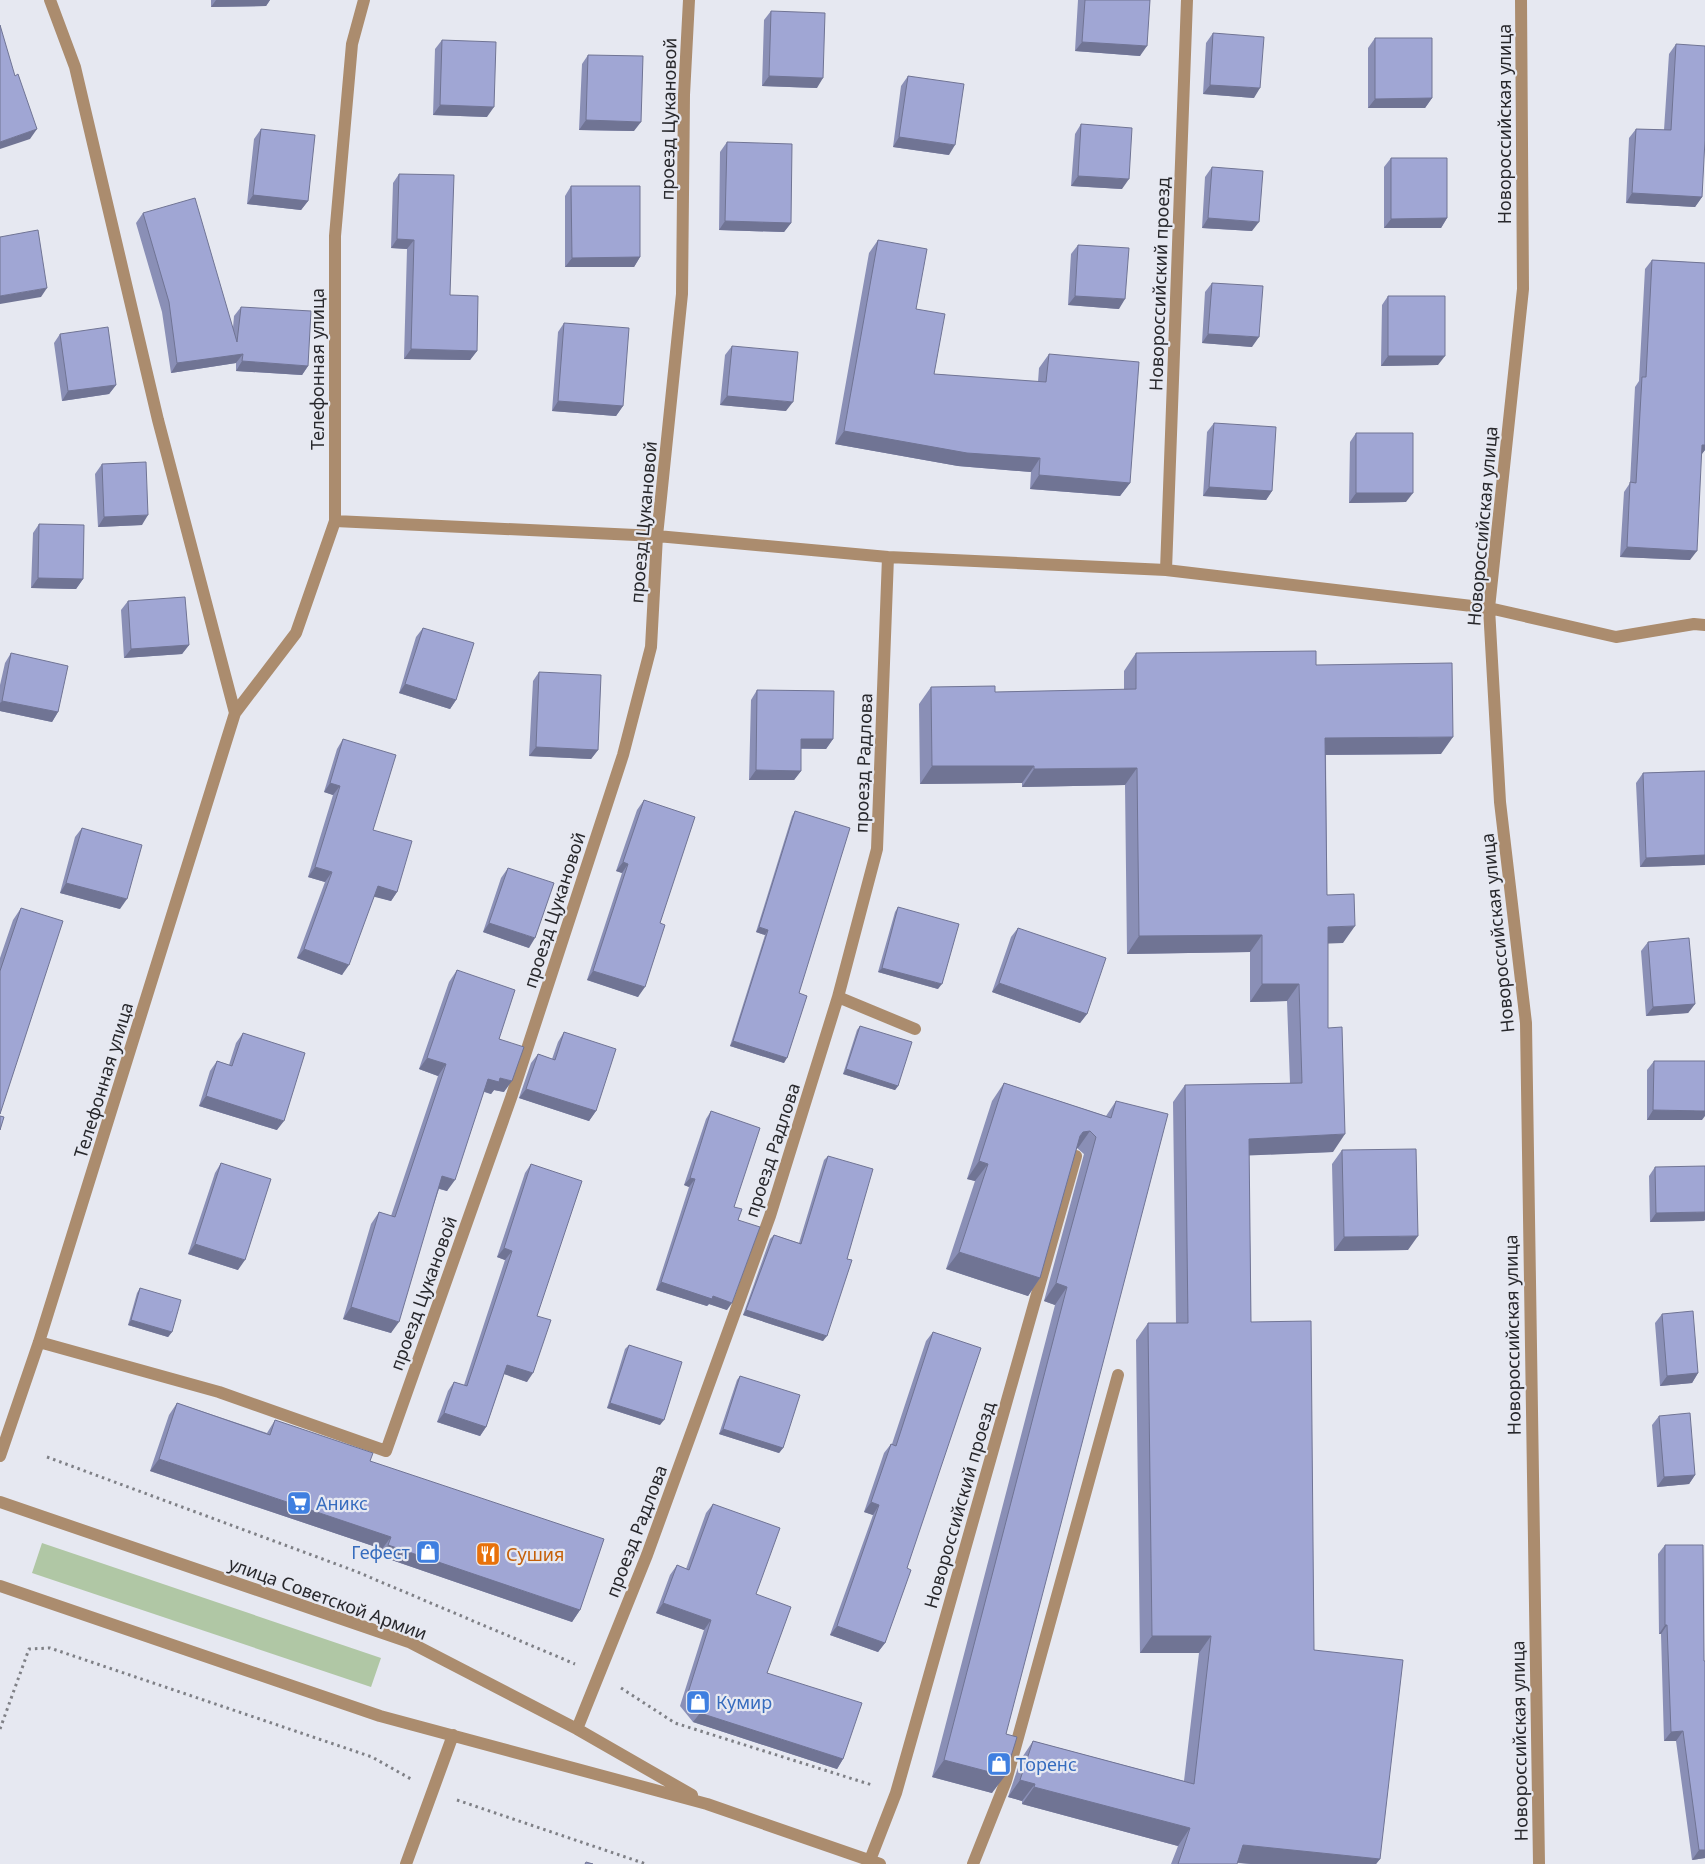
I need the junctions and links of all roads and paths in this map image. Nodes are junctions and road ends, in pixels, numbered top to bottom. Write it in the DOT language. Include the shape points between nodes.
graph roads {
  1 [pos="50,0"];
  2 [pos="364,0"];
  3 [pos="689,0"];
  4 [pos="1187,0"];
  5 [pos="1521,0"];
  6 [pos="335,521"];
  7 [pos="657,536"];
  8 [pos="888,557"];
  9 [pos="1166,570"];
  10 [pos="1489,608"];
  11 [pos="1705,625"];
  12 [pos="235,712"];
  13 [pos="838,997"];
  14 [pos="916,1029"];
  15 [pos="1076,1156"];
  16 [pos="39,1342"];
  17 [pos="1118,1375"];
  18 [pos="0,1456"];
  19 [pos="47,1457"];
  20 [pos="0,1502"];
  21 [pos="0,1586"];
  22 [pos="599,1674"];
  23 [pos="0,1729"];
  24 [pos="577,1729"];
  25 [pos="453,1735"];
  26 [pos="432,1792"];
  27 [pos="896,1793"];
  28 [pos="707,1804"];
  29 [pos="875,1862"];
  30 [pos="406,1864"];
  31 [pos="646,1864"];
  32 [pos="973,1864"];
  33 [pos="1539,1864"];
  1 -- 12 [label="street" via="75,67 158,420"];
  2 -- 6 [label="street, Телефонная улица" via="352,44 335,236"];
  3 -- 7 [label="street, проезд Цукановой" via="684,95 682,294"];
  4 -- 9 [label="street, Новороссийский проезд"];
  5 -- 10 [label="street, Новороссийская улица" via="1522,289"];
  6 -- 7 [label="street"];
  6 -- 12 [label="street, Телефонная улица" via="296,633"];
  7 -- 8 [label="street"];
  7 -- 16 [label="street, проезд Цукановой" via="651,647 623,754 512,1095 386,1450 219,1392"];
  8 -- 9 [label="street"];
  8 -- 13 [label="street, проезд Радлова" via="877,849"];
  9 -- 10 [label="street"];
  10 -- 11 [label="street" via="1616,637"];
  10 -- 33 [label="street, Новороссийская улица" via="1500,802 1526,1023"];
  12 -- 16 [label="street, Телефонная улица"];
  13 -- 14 [label="street"];
  13 -- 22 [label="street, проезд Радлова" via="770,1216 647,1555"];
  15 -- 27 [label="street, Новороссийский проезд"];
  16 -- 18 [label="street, Телефонная улица"];
  17 -- 32 [label="street" via="1006,1781"];
  19 -- 22 [label="path" via="355,1571"];
  20 -- 24 [label="street, улица Советской Армии" via="409,1642"];
  21 -- 25 [label="street, улица Советской Армии" via="380,1716"];
  22 -- 24 [label="street, проезд Радлова"];
  22 -- 27 [label="path" via="676,1723"];
  23 -- 26 [label="path" via="29,1649 50,1648 372,1757"];
  24 -- 28 [label="street, улица Советской Армии"];
  25 -- 26 [label="street"];
  25 -- 28 [label="street, улица Советской Армии"];
  26 -- 30 [label="street"];
  26 -- 31 [label="path"];
  27 -- 29 [label="street, Новороссийский проезд"];
  28 -- 29 [label="street, улица Советской Армии"];
}
